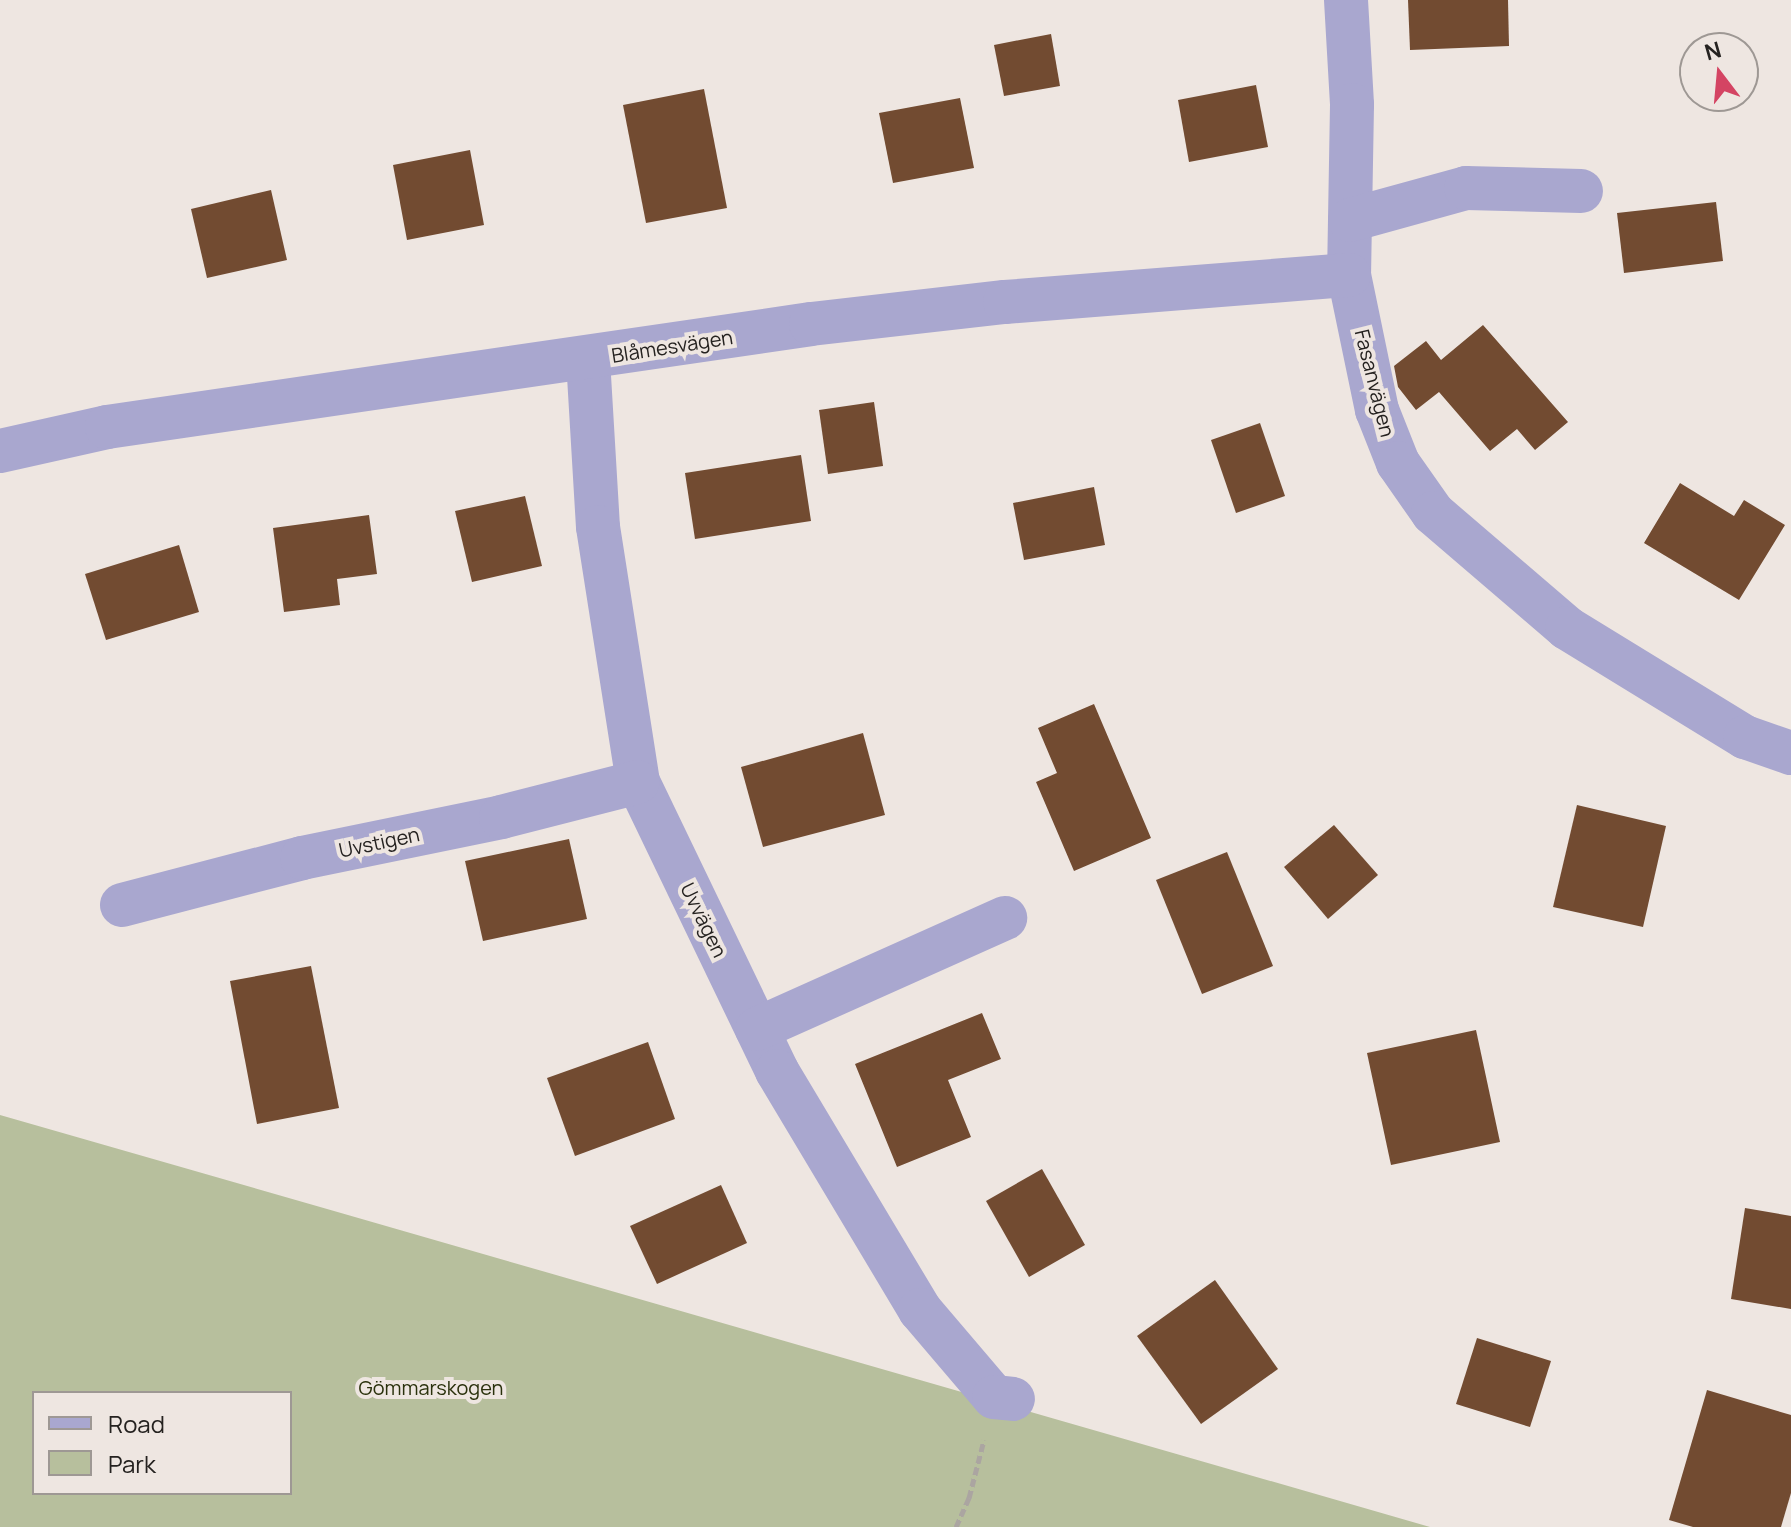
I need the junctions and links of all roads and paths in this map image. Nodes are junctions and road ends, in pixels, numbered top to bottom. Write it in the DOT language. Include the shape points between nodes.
graph roads {
  1 [pos="1346,0"];
  2 [pos="1581,191"];
  3 [pos="1350,220"];
  4 [pos="1349,275"];
  5 [pos="588,359"];
  6 [pos="0,451"];
  7 [pos="1791,753"];
  8 [pos="638,782"];
  9 [pos="122,905"];
  10 [pos="1005,918"];
  11 [pos="757,1029"];
  12 [pos="1004,1398"];
  13 [pos="956,1527"];
  1 -- 3 [label="street, Fasanvägen" via="1352,105"];
  2 -- 3 [label="street" via="1466,188"];
  3 -- 4 [label="street, Fasanvägen"];
  4 -- 5 [label="street, Blåmesvägen" via="1005,302 811,324"];
  4 -- 7 [label="street, Fasanvägen" via="1377,410 1398,463 1433,513 1567,628 1745,737"];
  5 -- 6 [label="street, Blåmesvägen" via="107,427"];
  5 -- 8 [label="street, Uvvägen" via="598,527"];
  8 -- 9 [label="street, Uvstigen"];
  8 -- 11 [label="street, Uvvägen"];
  10 -- 11 [label="street"];
  11 -- 12 [label="street, Uvvägen" via="920,1310"];
  12 -- 13 [label="path"];
}
